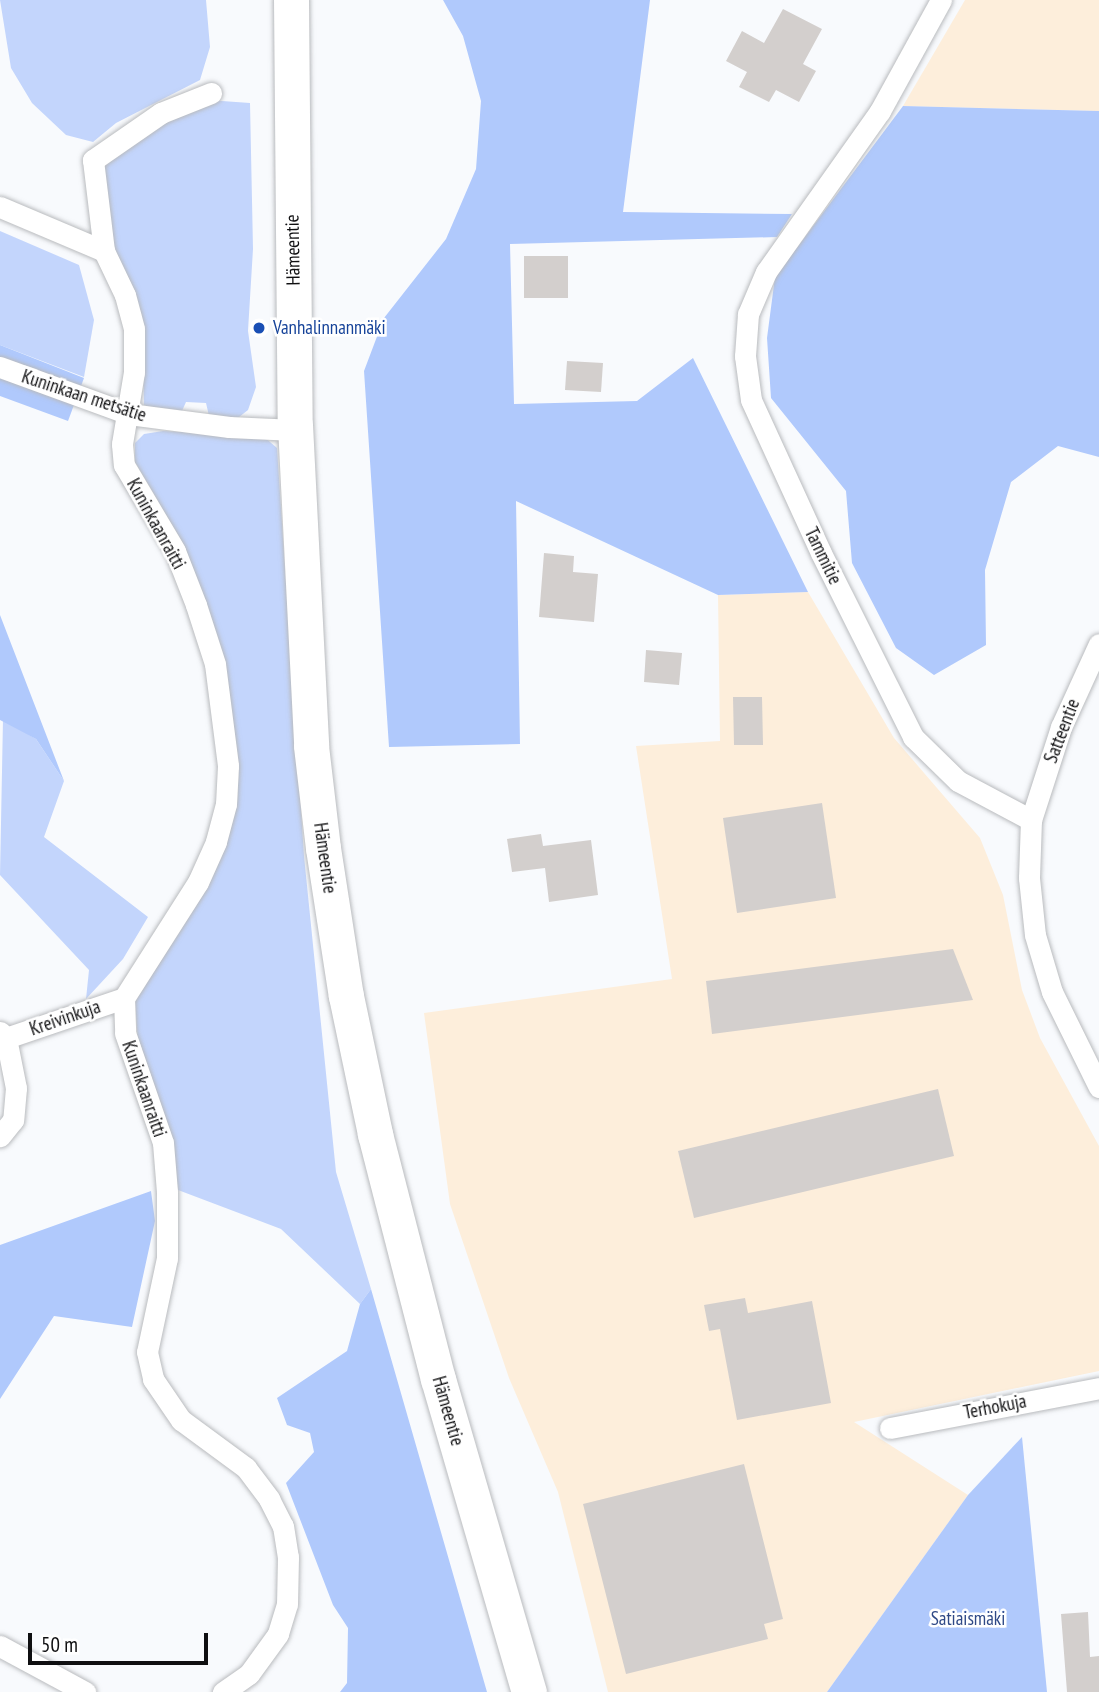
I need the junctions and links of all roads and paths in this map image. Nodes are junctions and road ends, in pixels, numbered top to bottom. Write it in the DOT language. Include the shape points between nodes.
graph roads {
  1 [pos="292,0"];
  2 [pos="942,0"];
  3 [pos="211,93"];
  4 [pos="0,206"];
  5 [pos="104,251"];
  6 [pos="0,367"];
  7 [pos="129,414"];
  8 [pos="295,430"];
  9 [pos="1099,644"];
  10 [pos="1031,820"];
  11 [pos="124,998"];
  12 [pos="3,1035"];
  13 [pos="1099,1087"];
  14 [pos="0,1136"];
  15 [pos="1099,1388"];
  16 [pos="890,1428"];
  17 [pos="0,1646"];
  18 [pos="85,1692"];
  19 [pos="223,1692"];
  20 [pos="529,1692"];
  1 -- 8 [label="highway, Hämeentie"];
  2 -- 10 [label="street, Tammitie" via="880,111 766,272 748,314 745,356 751,400 913,737 958,782"];
  3 -- 5 [label="street, Kuninkaanraitti" via="161,113 93,160"];
  4 -- 5 [label="street"];
  5 -- 7 [label="street, Kuninkaanraitti" via="125,295 134,330"];
  6 -- 7 [label="street, Kuninkaan metsätie"];
  7 -- 8 [label="street, Kuninkaan metsätie"];
  7 -- 11 [label="street, Kuninkaanraitti" via="122,444 124,466 175,551 196,606 215,664 228,766 226,804 216,842 198,882"];
  8 -- 20 [label="highway, Hämeentie" via="311,746 346,996 400,1235"];
  9 -- 10 [label="street, Satteentie" via="1060,727"];
  10 -- 13 [label="street" via="1029,878 1035,935 1052,992"];
  11 -- 12 [label="street, Kreivinkuja"];
  11 -- 19 [label="street, Kuninkaanraitti" via="125,1033 163,1143 167,1192 167,1258 147,1352 153,1379 181,1420 246,1468 283,1526 288,1557 287,1604 278,1634 249,1674"];
  12 -- 14 [label="street, Kreivinkuja" via="16,1088 13,1120"];
  15 -- 16 [label="street, Terhokuja"];
  17 -- 18 [label="street"];
}
